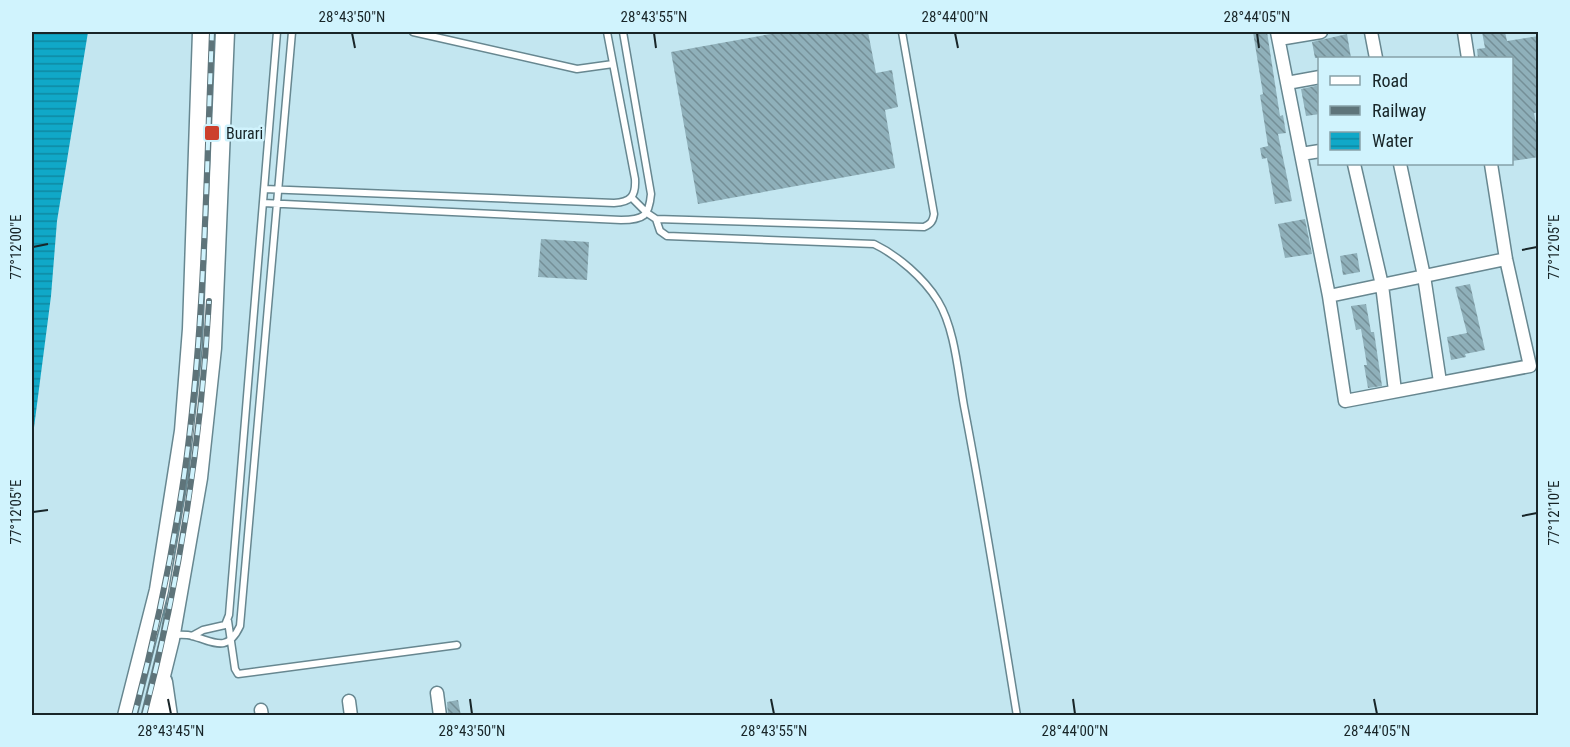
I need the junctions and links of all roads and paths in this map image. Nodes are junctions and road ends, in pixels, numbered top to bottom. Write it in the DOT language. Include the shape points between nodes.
graph roads {
  1 [pos="202,32"];
  2 [pos="225,32"];
  3 [pos="277,32"];
  4 [pos="292,32"];
  5 [pos="413,32"];
  6 [pos="607,32"];
  7 [pos="623,32"];
  8 [pos="902,32"];
  9 [pos="1321,32"];
  10 [pos="1371,32"];
  11 [pos="1464,32"];
  12 [pos="1278,35"];
  13 [pos="1376,57"];
  14 [pos="1468,57"];
  15 [pos="614,64"];
  16 [pos="1318,77"];
  17 [pos="1287,83"];
  18 [pos="640,129"];
  19 [pos="626,132"];
  20 [pos="1318,151"];
  21 [pos="1302,154"];
  22 [pos="1354,165"];
  23 [pos="1400,165"];
  24 [pos="1491,165"];
  25 [pos="264,189"];
  26 [pos="279,189"];
  27 [pos="469,197"];
  28 [pos="632,198"];
  29 [pos="263,202"];
  30 [pos="278,203"];
  31 [pos="468,213"];
  32 [pos="647,213"];
  33 [pos="656,219"];
  34 [pos="1506,259"];
  35 [pos="1424,276"];
  36 [pos="1382,285"];
  37 [pos="1329,296"];
  38 [pos="1440,382"];
  39 [pos="1395,391"];
  40 [pos="228,621"];
  41 [pos="171,635"];
  42 [pos="192,636"];
  43 [pos="231,640"];
  44 [pos="458,645"];
  45 [pos="162,672"];
  46 [pos="437,693"];
  47 [pos="349,701"];
  48 [pos="127,716"];
  49 [pos="150,716"];
  50 [pos="168,716"];
  51 [pos="351,716"];
  52 [pos="440,716"];
  53 [pos="1017,716"];
  1 -- 48 [label="main road" via="192,329 184,431 159,590"];
  2 -- 41 [label="main road" via="212,348 198,478"];
  3 -- 25 [label="lane"];
  4 -- 26 [label="lane"];
  5 -- 15 [label="lane" via="576,69"];
  6 -- 15 [label="lane"];
  7 -- 18 [label="lane"];
  8 -- 33 [label="lane" via="933,213 930,224 924,227"];
  9 -- 12 [label="street"];
  10 -- 13 [label="street"];
  11 -- 14 [label="street"];
  12 -- 17 [label="street"];
  15 -- 19 [label="lane"];
  16 -- 17 [label="street"];
  17 -- 21 [label="street"];
  18 -- 19 [label="lane"];
  18 -- 32 [label="lane" via="651,194"];
  19 -- 28 [label="lane" via="636,189"];
  20 -- 21 [label="street"];
  21 -- 37 [label="street"];
  22 -- 36 [label="street"];
  23 -- 35 [label="street"];
  24 -- 34 [label="street"];
  25 -- 26 [label="lane"];
  25 -- 29 [label="lane"];
  26 -- 27 [label="lane"];
  26 -- 30 [label="lane"];
  27 -- 28 [label="lane" via="614,203"];
  27 -- 31 [label="lane"];
  28 -- 32 [label="lane"];
  29 -- 30 [label="lane"];
  29 -- 40 [label="lane"];
  30 -- 31 [label="lane"];
  30 -- 43 [label="lane" via="242,614"];
  31 -- 32 [label="lane" via="634,220"];
  32 -- 33 [label="lane"];
  33 -- 53 [label="lane" via="660,231 667,236 874,244 915,274 938,301 948,323 976,464"];
  34 -- 35 [label="street"];
  34 -- 38 [label="street" via="1530,366"];
  35 -- 36 [label="street"];
  35 -- 38 [label="street"];
  36 -- 37 [label="street"];
  36 -- 39 [label="street"];
  37 -- 39 [label="street" via="1345,401"];
  38 -- 39 [label="street"];
  40 -- 42 [label="lane"];
  40 -- 43 [label="lane"];
  41 -- 42 [label="lane"];
  41 -- 45 [label="main road"];
  42 -- 43 [label="lane" via="208,643"];
  43 -- 44 [label="lane" via="238,674"];
  45 -- 49 [label="main road"];
  45 -- 50 [label="main road"];
  46 -- 52 [label="street"];
  47 -- 51 [label="street"];
}
